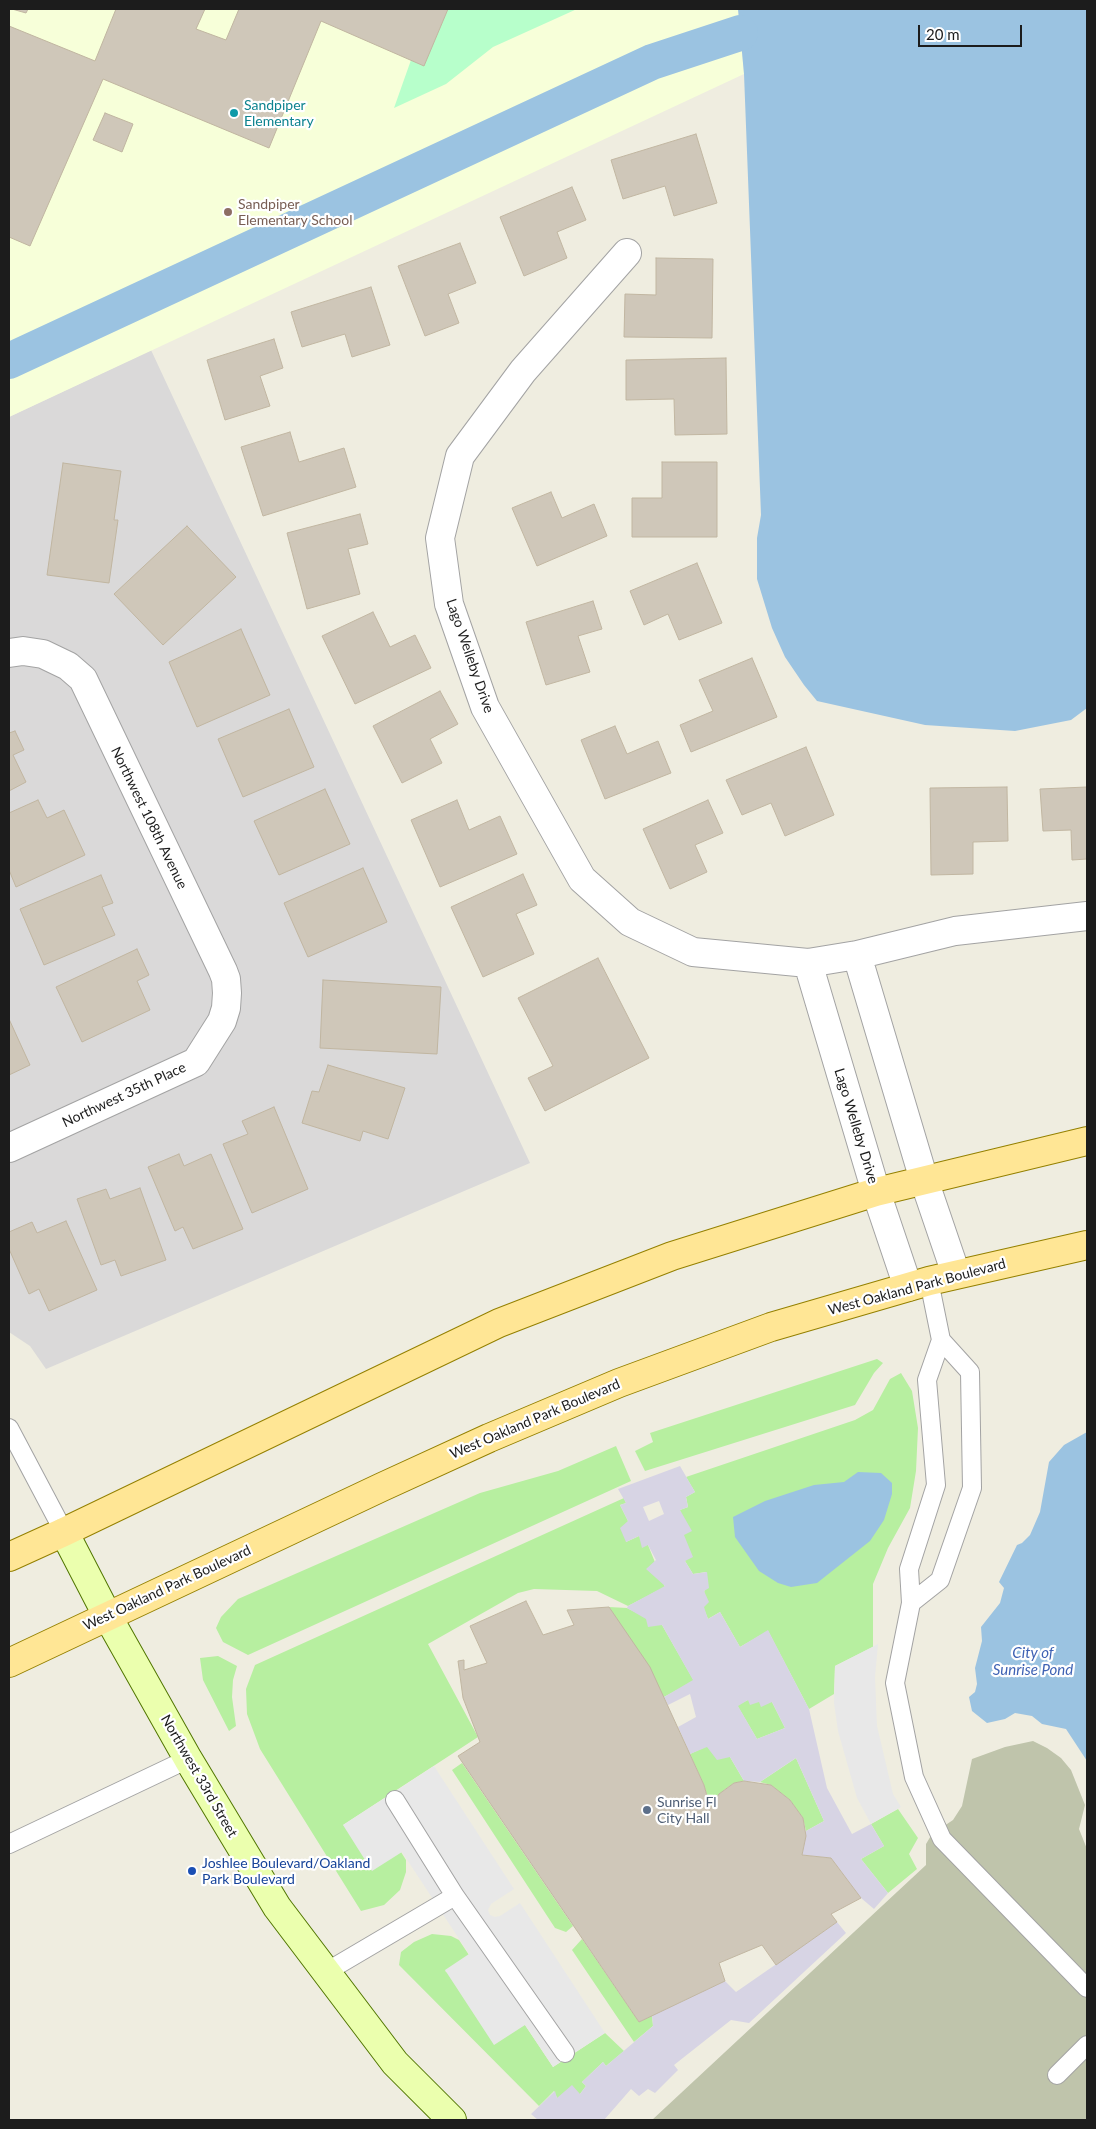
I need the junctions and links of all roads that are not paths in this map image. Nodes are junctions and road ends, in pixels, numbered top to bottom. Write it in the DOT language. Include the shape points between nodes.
graph roads {
  1 [pos="628,253"];
  2 [pos="16,652"];
  3 [pos="1087,916"];
  4 [pos="857,955"];
  5 [pos="808,963"];
  6 [pos="222,1021"];
  7 [pos="1087,1141"];
  8 [pos="9,1148"];
  9 [pos="924,1180"];
  10 [pos="876,1192"];
  11 [pos="1087,1244"];
  12 [pos="956,1274"];
  13 [pos="918,1284"];
  14 [pos="941,1340"];
  15 [pos="9,1428"];
  16 [pos="64,1532"];
  17 [pos="9,1557"];
  18 [pos="911,1603"];
  19 [pos="108,1616"];
  20 [pos="9,1663"];
  21 [pos="188,1758"];
  22 [pos="395,1800"];
  23 [pos="9,1844"];
  24 [pos="454,1896"];
  25 [pos="326,1972"];
  26 [pos="1087,1988"];
  27 [pos="1087,2045"];
  28 [pos="565,2053"];
  29 [pos="1057,2075"];
  30 [pos="452,2120"];
  1 -- 5 [label="street, Lago Welleby Drive" via="523,371 460,456 440,538 449,604 485,707 582,879 630,922 692,952"];
  2 -- 6 [label="street, Northwest 108th Avenue" via="43,654 61,661 83,679 226,979 226,1008"];
  3 -- 4 [label="street, Lago Welleby Drive" via="954,931"];
  4 -- 5 [label="street, Lago Welleby Drive"];
  4 -- 9 [label="street"];
  5 -- 10 [label="street, Lago Welleby Drive"];
  6 -- 8 [label="street, Northwest 35th Place" via="196,1062"];
  7 -- 9 [label="main road"];
  9 -- 10 [label="main road"];
  9 -- 12 [label="street"];
  10 -- 13 [label="street, Lago Welleby Drive"];
  10 -- 16 [label="main road" via="672,1256 499,1323"];
  11 -- 12 [label="main road, West Oakland Park Boulevard"];
  12 -- 13 [label="main road, West Oakland Park Boulevard"];
  13 -- 14 [label="lane"];
  13 -- 19 [label="main road, West Oakland Park Boulevard" via="771,1327 619,1383 480,1442"];
  14 -- 18 [label="lane" via="928,1380 936,1485 909,1569"];
  14 -- 18 [label="lane" via="970,1372 972,1488 940,1580"];
  15 -- 16 [label="lane"];
  16 -- 17 [label="main road"];
  16 -- 19 [label="street, Northwest 33rd Street"];
  18 -- 26 [label="lane" via="895,1684 914,1777 942,1839"];
  19 -- 20 [label="main road, West Oakland Park Boulevard"];
  19 -- 21 [label="street, Northwest 33rd Street"];
  21 -- 23 [label="lane"];
  21 -- 25 [label="street, Northwest 33rd Street" via="277,1907"];
  22 -- 24 [label="lane"];
  24 -- 25 [label="lane"];
  24 -- 28 [label="lane"];
  25 -- 30 [label="street, Northwest 33rd Street" via="395,2063"];
  27 -- 29 [label="lane"];
}
